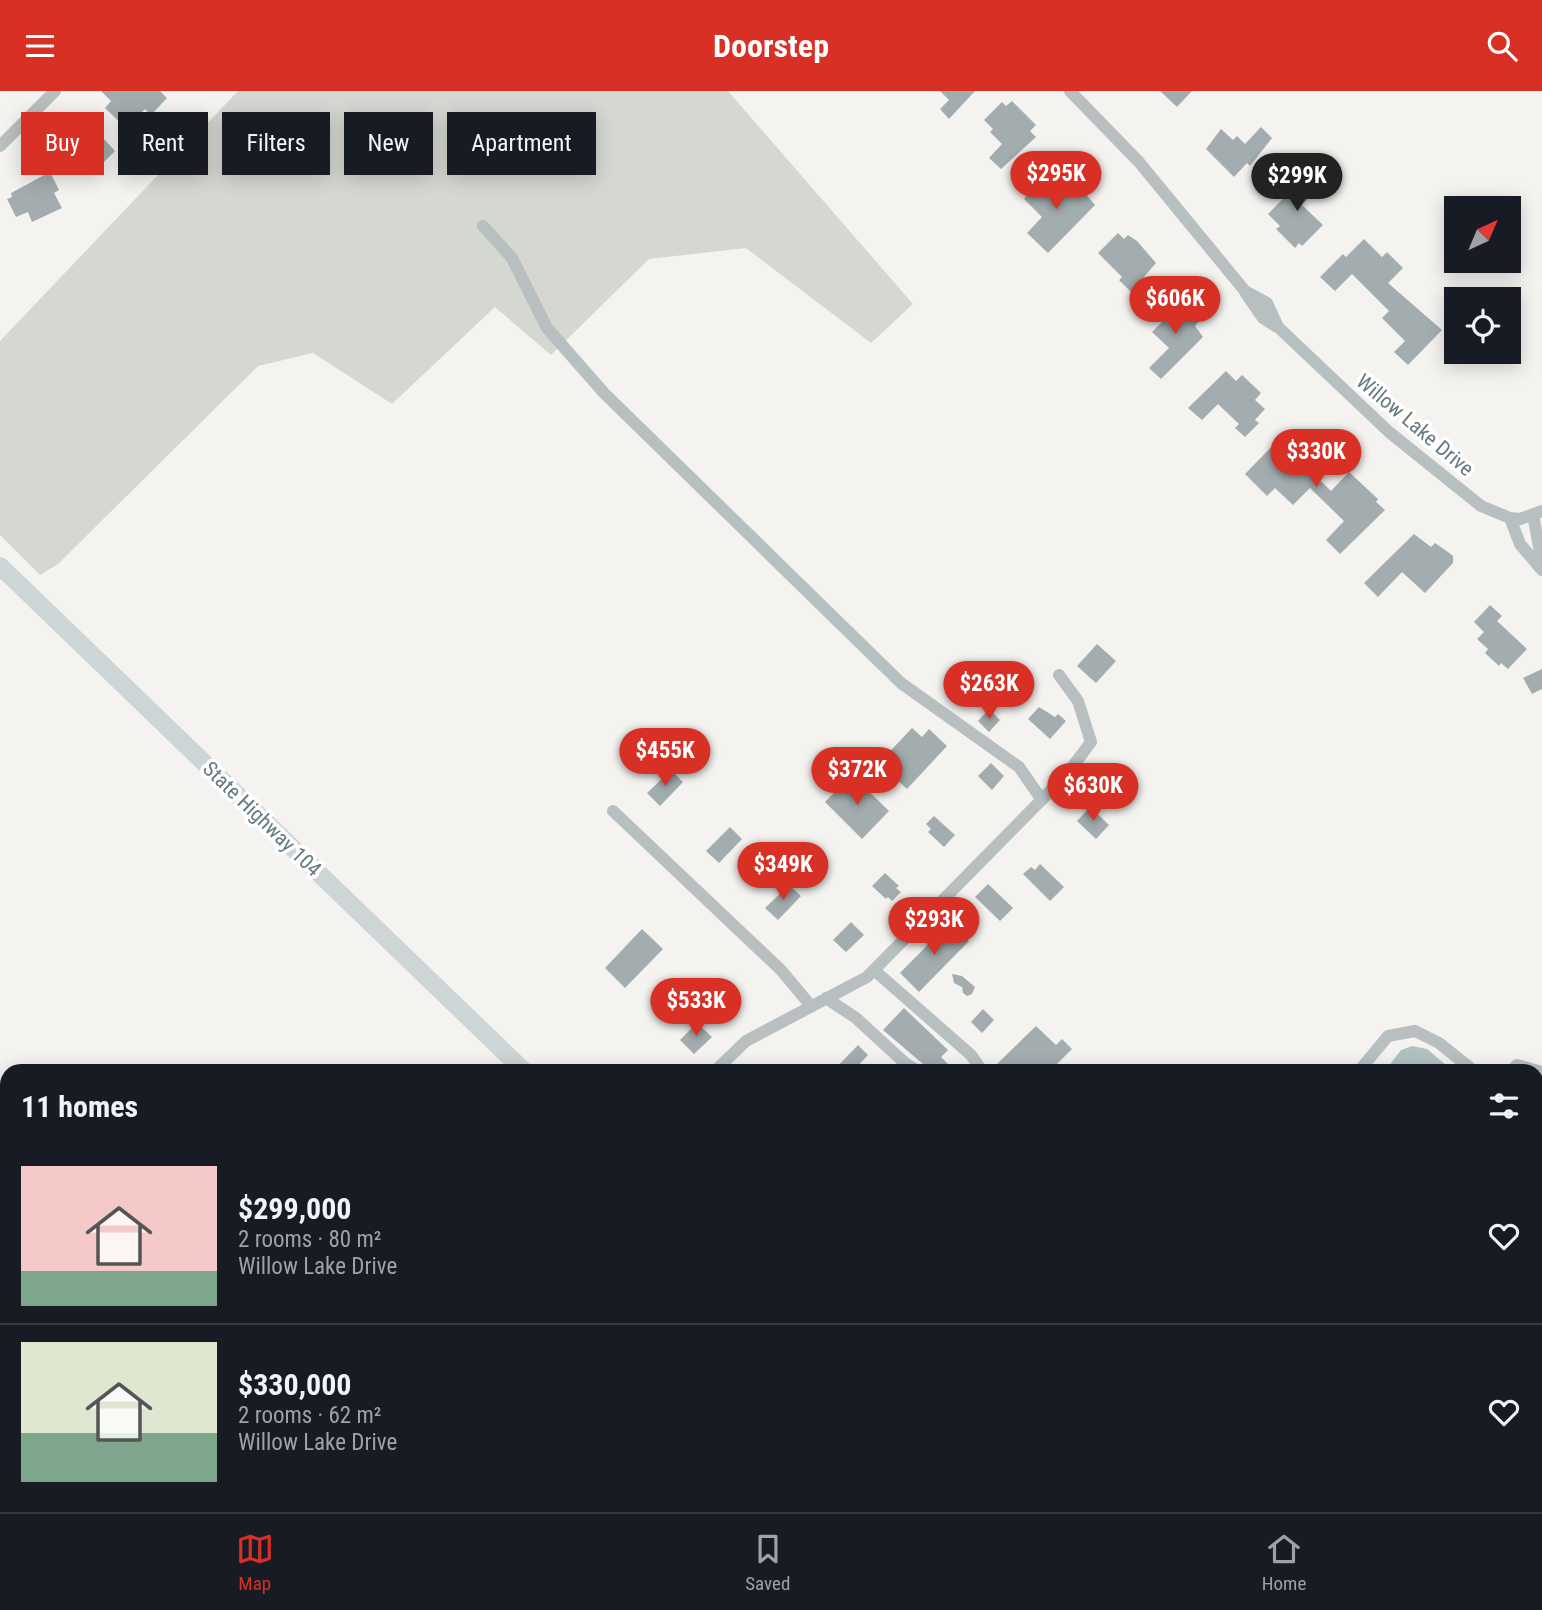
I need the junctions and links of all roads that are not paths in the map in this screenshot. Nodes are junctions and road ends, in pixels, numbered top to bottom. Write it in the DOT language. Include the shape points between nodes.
graph roads {
  1 [pos="55,91"];
  2 [pos="1070,91"];
  3 [pos="0,146"];
  4 [pos="483,226"];
  5 [pos="1537,513"];
  6 [pos="1510,518"];
  7 [pos="1542,564"];
  8 [pos="0,566"];
  9 [pos="1542,570"];
  10 [pos="1059,675"];
  11 [pos="1042,800"];
  12 [pos="613,811"];
  13 [pos="874,969"];
  14 [pos="826,998"];
  15 [pos="811,1006"];
  16 [pos="517,1064"];
  17 [pos="722,1064"];
  18 [pos="906,1064"];
  19 [pos="977,1064"];
  20 [pos="1365,1064"];
  21 [pos="1465,1064"];
  1 -- 3 [label="street"];
  2 -- 6 [label="street, Willow Lake Drive" via="1139,162 1245,291 1267,303 1278,327 1389,432 1481,506"];
  4 -- 11 [label="street" via="512,258 547,328 604,393 901,683 1019,767"];
  5 -- 6 [label="street"];
  5 -- 7 [label="street"];
  6 -- 9 [label="street" via="1520,544"];
  8 -- 16 [label="main road, State Highway 104"];
  10 -- 11 [label="street" via="1078,701 1091,741"];
  11 -- 13 [label="street"];
  12 -- 15 [label="street" via="781,970"];
  13 -- 14 [label="street"];
  13 -- 19 [label="street"];
  14 -- 15 [label="street"];
  14 -- 18 [label="street" via="856,1018"];
  15 -- 17 [label="street" via="746,1041"];
  20 -- 21 [label="street" via="1388,1036 1415,1031"];
}
